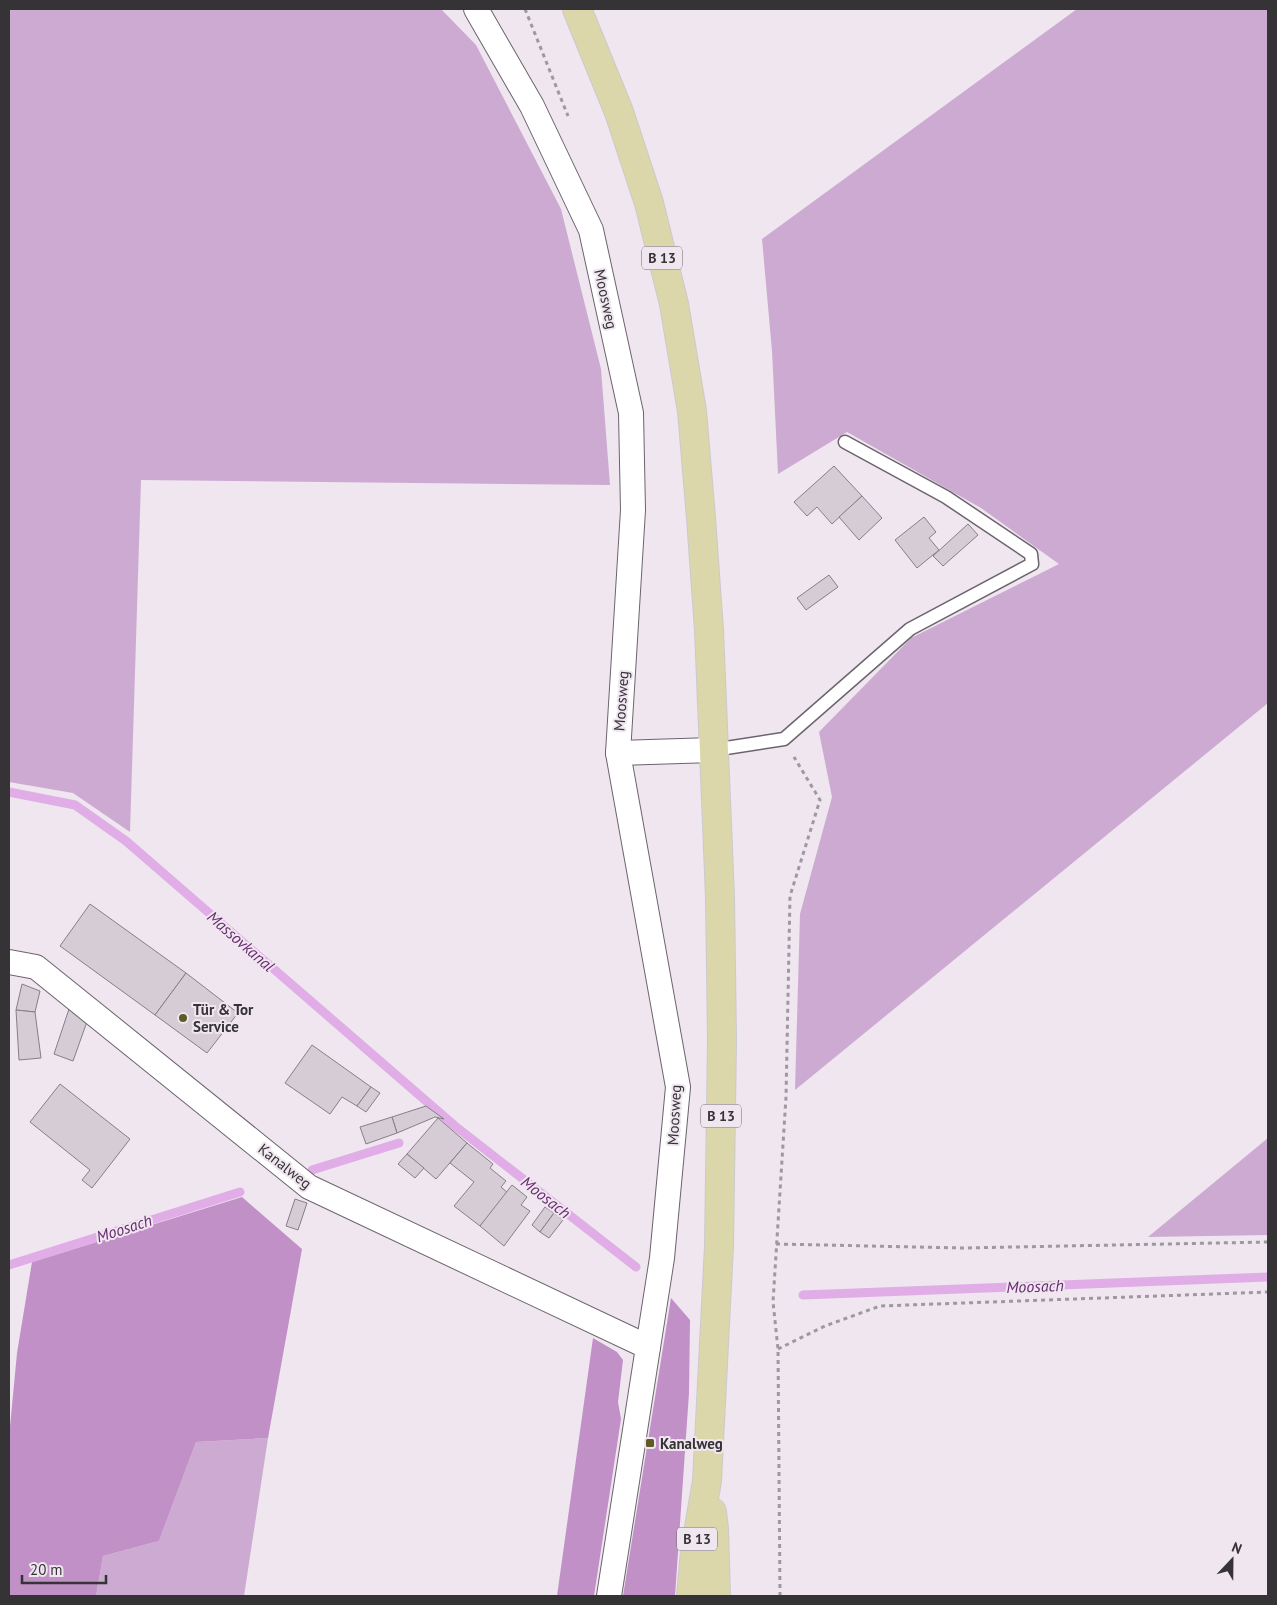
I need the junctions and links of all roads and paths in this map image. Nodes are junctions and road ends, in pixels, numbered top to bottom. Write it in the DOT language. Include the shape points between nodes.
graph roads {
  1 [pos="476,9"];
  2 [pos="577,9"];
  3 [pos="845,442"];
  4 [pos="784,739"];
  5 [pos="713,750"];
  6 [pos="618,753"];
  7 [pos="9,962"];
  8 [pos="1268,1242"];
  9 [pos="776,1244"];
  10 [pos="1268,1292"];
  11 [pos="648,1347"];
  12 [pos="778,1349"];
  13 [pos="707,1481"];
  14 [pos="609,1596"];
  15 [pos="691,1596"];
  16 [pos="716,1596"];
  17 [pos="780,1596"];
  1 -- 6 [label="street, Moosweg" via="532,106 591,230 631,413 633,510"];
  2 -- 5 [label="main road, B 13" via="619,112 649,203 674,304 692,411 709,630"];
  3 -- 4 [label="lane" via="946,497 1031,554 1032,564 910,629"];
  4 -- 5 [label="lane"];
  4 -- 9 [label="path" via="820,800 790,896 786,1097"];
  5 -- 6 [label="street"];
  5 -- 13 [label="main road, B 13" via="722,1040 719,1246"];
  6 -- 11 [label="street, Moosweg" via="678,1087 662,1258"];
  7 -- 11 [label="street, Kanalweg" via="36,967 309,1187"];
  8 -- 9 [label="path" via="963,1248"];
  9 -- 12 [label="path" via="773,1302"];
  10 -- 12 [label="path" via="880,1306 825,1326"];
  11 -- 14 [label="street, Moosweg"];
  12 -- 17 [label="path"];
  13 -- 15 [label="main road, B 13"];
  13 -- 16 [label="main road, B 13" via="714,1530"];
}
